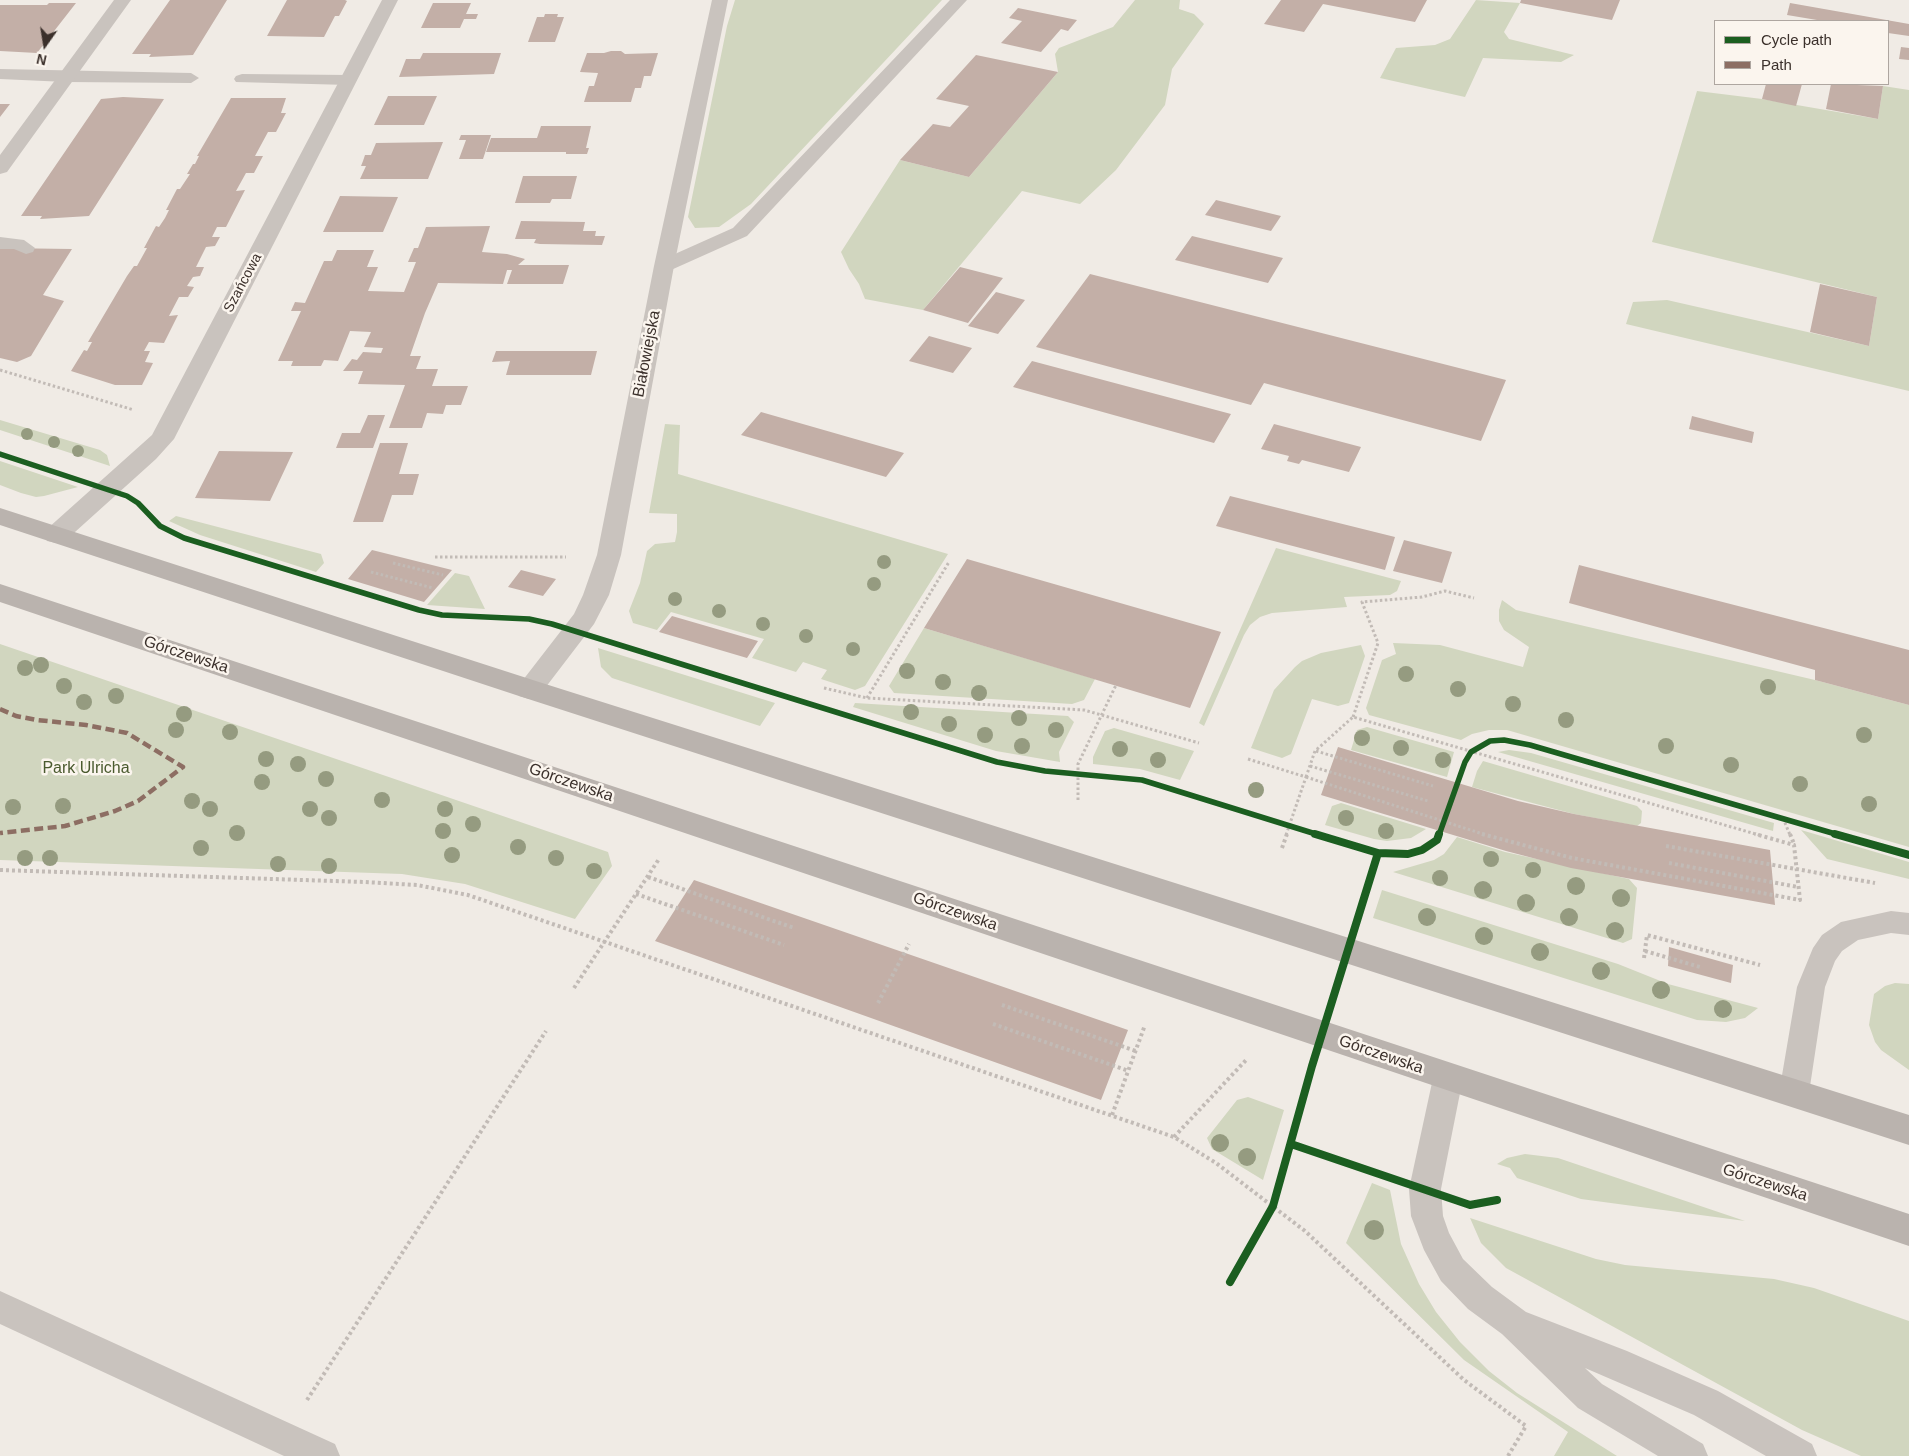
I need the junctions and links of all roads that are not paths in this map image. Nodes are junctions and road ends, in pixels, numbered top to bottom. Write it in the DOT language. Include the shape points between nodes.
graph roads {
  1 [pos="123,0"];
  2 [pos="390,0"];
  3 [pos="720,0"];
  4 [pos="958,0"];
  5 [pos="0,74"];
  6 [pos="66,78"];
  7 [pos="191,78"];
  8 [pos="242,79"];
  9 [pos="349,80"];
  10 [pos="0,168"];
  11 [pos="0,243"];
  12 [pos="26,248"];
  13 [pos="664,266"];
  14 [pos="0,516"];
  15 [pos="56,534"];
  16 [pos="0,593"];
  17 [pos="529,689"];
  18 [pos="1909,924"];
  19 [pos="1448,1078"];
  20 [pos="1794,1093"];
  21 [pos="1909,1130"];
  22 [pos="1909,1230"];
  23 [pos="0,1307"];
  24 [pos="1514,1323"];
  25 [pos="323,1456"];
  26 [pos="1691,1456"];
  27 [pos="1800,1456"];
  1 -- 6 [label="street"];
  2 -- 9 [label="street, Szańcowa"];
  3 -- 13 [label="street, Białowiejska"];
  4 -- 13 [label="lane" via="740,232"];
  5 -- 6 [label="lane"];
  6 -- 7 [label="lane"];
  6 -- 10 [label="street"];
  8 -- 9 [label="lane"];
  9 -- 15 [label="street, Szańcowa" via="162,438"];
  11 -- 12 [label="lane"];
  13 -- 17 [label="street, Białowiejska" via="608,554 596,595 585,618"];
  14 -- 15 [label="main road"];
  15 -- 17 [label="main road"];
  16 -- 19 [label="main road, Górczewska"];
  17 -- 20 [label="main road"];
  18 -- 20 [label="lane" via="1891,922 1850,930 1832,943 1823,956 1810,987"];
  19 -- 22 [label="main road, Górczewska"];
  19 -- 24 [label="lane" via="1424,1189 1427,1216 1452,1270 1480,1298"];
  20 -- 21 [label="main road"];
  23 -- 25 [label="lane"];
  24 -- 26 [label="lane" via="1590,1396"];
  24 -- 27 [label="lane" via="1706,1403"];
}
